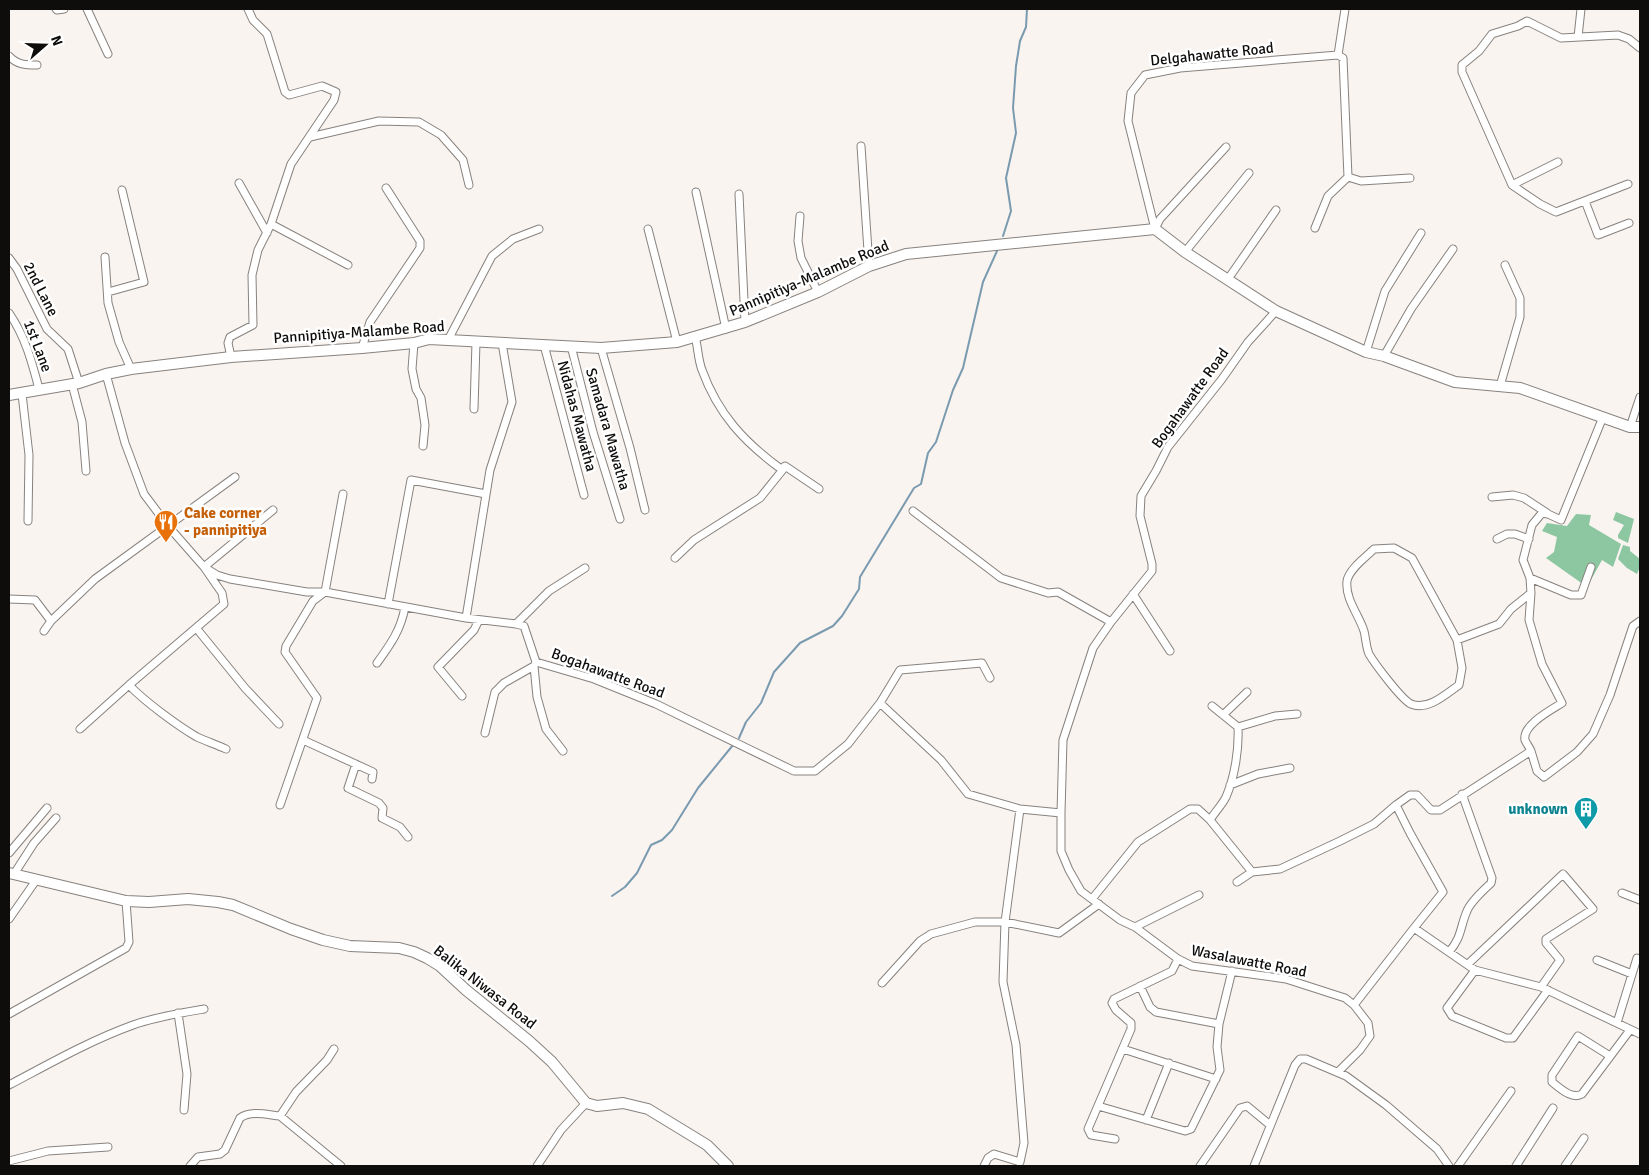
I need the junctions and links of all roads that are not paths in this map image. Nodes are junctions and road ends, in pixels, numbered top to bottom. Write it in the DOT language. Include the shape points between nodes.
graph roads {
  1 [pos="56,9"];
  2 [pos="64,9"];
  3 [pos="87,9"];
  4 [pos="248,9"];
  5 [pos="1345,9"];
  6 [pos="1581,9"];
  7 [pos="1578,37"];
  8 [pos="1640,48"];
  9 [pos="108,54"];
  10 [pos="9,56"];
  11 [pos="1338,56"];
  12 [pos="38,65"];
  13 [pos="310,137"];
  14 [pos="861,146"];
  15 [pos="1226,147"];
  16 [pos="1558,162"];
  17 [pos="1249,173"];
  18 [pos="1348,178"];
  19 [pos="1410,178"];
  20 [pos="239,182"];
  21 [pos="1512,184"];
  22 [pos="1628,184"];
  23 [pos="469,185"];
  24 [pos="386,188"];
  25 [pos="122,190"];
  26 [pos="696,192"];
  27 [pos="739,194"];
  28 [pos="1584,201"];
  29 [pos="1276,210"];
  30 [pos="800,216"];
  31 [pos="1628,223"];
  32 [pos="271,224"];
  33 [pos="1315,228"];
  34 [pos="539,229"];
  35 [pos="648,229"];
  36 [pos="1155,230"];
  37 [pos="267,233"];
  38 [pos="1421,233"];
  39 [pos="1453,249"];
  40 [pos="1186,252"];
  41 [pos="105,257"];
  42 [pos="9,258"];
  43 [pos="348,265"];
  44 [pos="1505,265"];
  45 [pos="869,266"];
  46 [pos="1228,279"];
  47 [pos="108,292"];
  48 [pos="818,292"];
  49 [pos="1276,311"];
  50 [pos="9,313"];
  51 [pos="745,322"];
  52 [pos="726,329"];
  53 [pos="696,336"];
  54 [pos="448,340"];
  55 [pos="476,342"];
  56 [pos="677,342"];
  57 [pos="414,343"];
  58 [pos="502,343"];
  59 [pos="544,345"];
  60 [pos="571,346"];
  61 [pos="362,348"];
  62 [pos="601,348"];
  63 [pos="1366,352"];
  64 [pos="1384,356"];
  65 [pos="231,357"];
  66 [pos="131,369"];
  67 [pos="106,374"];
  68 [pos="76,384"];
  69 [pos="1500,386"];
  70 [pos="39,389"];
  71 [pos="22,394"];
  72 [pos="9,395"];
  73 [pos="1640,397"];
  74 [pos="474,410"];
  75 [pos="1603,417"];
  76 [pos="1635,427"];
  77 [pos="423,446"];
  78 [pos="785,466"];
  79 [pos="86,471"];
  80 [pos="235,477"];
  81 [pos="819,489"];
  82 [pos="343,494"];
  83 [pos="486,494"];
  84 [pos="584,495"];
  85 [pos="1492,497"];
  86 [pos="272,510"];
  87 [pos="645,510"];
  88 [pos="913,511"];
  89 [pos="1548,514"];
  90 [pos="620,519"];
  91 [pos="28,521"];
  92 [pos="168,526"];
  93 [pos="1497,539"];
  94 [pos="1529,539"];
  95 [pos="675,558"];
  96 [pos="204,567"];
  97 [pos="1591,567"];
  98 [pos="586,568"];
  99 [pos="1530,578"];
  100 [pos="325,592"];
  101 [pos="1531,593"];
  102 [pos="1133,594"];
  103 [pos="9,599"];
  104 [pos="388,604"];
  105 [pos="405,607"];
  106 [pos="466,618"];
  107 [pos="51,620"];
  108 [pos="479,620"];
  109 [pos="1640,621"];
  110 [pos="1110,622"];
  111 [pos="516,624"];
  112 [pos="197,629"];
  113 [pos="44,631"];
  114 [pos="1458,640"];
  115 [pos="1170,651"];
  116 [pos="377,663"];
  117 [pos="535,664"];
  118 [pos="990,678"];
  119 [pos="129,685"];
  120 [pos="1247,692"];
  121 [pos="462,696"];
  122 [pos="880,702"];
  123 [pos="1212,706"];
  124 [pos="1297,714"];
  125 [pos="1223,715"];
  126 [pos="279,724"];
  127 [pos="1238,727"];
  128 [pos="80,729"];
  129 [pos="485,733"];
  130 [pos="303,740"];
  131 [pos="226,749"];
  132 [pos="563,751"];
  133 [pos="1532,751"];
  134 [pos="356,764"];
  135 [pos="1290,768"];
  136 [pos="372,779"];
  137 [pos="1230,785"];
  138 [pos="1462,794"];
  139 [pos="280,805"];
  140 [pos="1396,805"];
  141 [pos="47,808"];
  142 [pos="1020,809"];
  143 [pos="1061,813"];
  144 [pos="56,818"];
  145 [pos="1210,820"];
  146 [pos="408,837"];
  147 [pos="9,853"];
  148 [pos="1252,872"];
  149 [pos="11,873"];
  150 [pos="37,878"];
  151 [pos="1237,882"];
  152 [pos="1622,893"];
  153 [pos="1199,895"];
  154 [pos="1092,899"];
  155 [pos="1640,900"];
  156 [pos="126,901"];
  157 [pos="1099,904"];
  158 [pos="9,919"];
  159 [pos="1005,922"];
  160 [pos="1135,927"];
  161 [pos="1414,928"];
  162 [pos="1449,952"];
  163 [pos="1637,958"];
  164 [pos="1178,959"];
  165 [pos="1597,960"];
  166 [pos="1468,964"];
  167 [pos="1475,970"];
  168 [pos="1232,971"];
  169 [pos="1632,974"];
  170 [pos="882,984"];
  171 [pos="1140,986"];
  172 [pos="1544,989"];
  173 [pos="1354,1005"];
  174 [pos="204,1009"];
  175 [pos="178,1013"];
  176 [pos="9,1014"];
  177 [pos="1616,1023"];
  178 [pos="1219,1024"];
  179 [pos="1630,1030"];
  180 [pos="1640,1034"];
  181 [pos="1123,1048"];
  182 [pos="334,1049"];
  183 [pos="1610,1056"];
  184 [pos="1170,1063"];
  185 [pos="1338,1072"];
  186 [pos="1216,1079"];
  187 [pos="9,1086"];
  188 [pos="1511,1091"];
  189 [pos="586,1104"];
  190 [pos="1098,1106"];
  191 [pos="1553,1108"];
  192 [pos="184,1110"];
  193 [pos="280,1116"];
  194 [pos="1146,1120"];
  195 [pos="1270,1125"];
  196 [pos="1584,1138"];
  197 [pos="1115,1139"];
  198 [pos="108,1147"];
  199 [pos="9,1161"];
  200 [pos="190,1166"];
  201 [pos="341,1166"];
  202 [pos="537,1166"];
  203 [pos="728,1166"];
  204 [pos="984,1166"];
  205 [pos="1200,1166"];
  206 [pos="1254,1166"];
  207 [pos="1449,1166"];
  208 [pos="1458,1166"];
  209 [pos="1516,1166"];
  210 [pos="1565,1166"];
  1 -- 2 [label="street"];
  3 -- 9 [label="street"];
  4 -- 13 [label="street" via="253,20 267,34 285,92 289,95 322,86 336,92"];
  5 -- 11 [label="street"];
  6 -- 7 [label="street"];
  7 -- 8 [label="street" via="1618,35"];
  7 -- 21 [label="street" via="1561,38 1526,21 1492,34 1462,65 1462,72"];
  10 -- 12 [label="street" via="17,63"];
  11 -- 18 [label="street" via="1343,58"];
  11 -- 36 [label="street, Delgahawatte Road" via="1180,68 1144,75 1131,93 1128,121"];
  13 -- 23 [label="street" via="379,121 419,122 441,134 463,160"];
  13 -- 32 [label="street" via="291,164"];
  14 -- 45 [label="street"];
  15 -- 36 [label="street" via="1160,220"];
  16 -- 21 [label="street"];
  17 -- 40 [label="street"];
  18 -- 19 [label="street" via="1361,181"];
  18 -- 33 [label="street" via="1328,196"];
  20 -- 37 [label="street"];
  21 -- 28 [label="street" via="1556,212"];
  22 -- 28 [label="street"];
  24 -- 61 [label="street" via="420,241 420,248 370,322"];
  25 -- 47 [label="street" via="144,282"];
  26 -- 52 [label="street"];
  27 -- 51 [label="street"];
  28 -- 31 [label="street" via="1598,235"];
  29 -- 46 [label="street"];
  30 -- 48 [label="street" via="798,241 802,258"];
  32 -- 37 [label="street"];
  32 -- 43 [label="street"];
  34 -- 54 [label="street" via="513,239 492,256"];
  35 -- 56 [label="street"];
  36 -- 40 [label="street"];
  36 -- 45 [label="street, Pannipitiya-Malambe Road" via="906,254"];
  37 -- 65 [label="street" via="258,250 252,275 253,325 230,337"];
  38 -- 63 [label="street" via="1385,291"];
  39 -- 64 [label="street" via="1411,309"];
  40 -- 46 [label="street"];
  41 -- 47 [label="street"];
  42 -- 68 [label="street, 2nd Lane" via="47,329 68,349"];
  44 -- 69 [label="street" via="1520,298 1520,317"];
  45 -- 48 [label="street, Pannipitiya-Malambe Road"];
  46 -- 49 [label="street"];
  47 -- 66 [label="street" via="119,342"];
  48 -- 51 [label="street, Pannipitiya-Malambe Road"];
  49 -- 63 [label="street"];
  49 -- 102 [label="street, Bogahawatte Road" via="1248,342 1168,447 1141,496 1140,516 1152,571"];
  50 -- 70 [label="street, 1st Lane" via="18,326"];
  51 -- 52 [label="street, Pannipitiya-Malambe Road"];
  52 -- 53 [label="street, Pannipitiya-Malambe Road"];
  53 -- 56 [label="street, Pannipitiya-Malambe Road"];
  53 -- 78 [label="street" via="702,369 714,399 731,426 770,461 781,469"];
  54 -- 55 [label="street, Pannipitiya-Malambe Road"];
  54 -- 57 [label="street, Pannipitiya-Malambe Road" via="429,339"];
  55 -- 58 [label="street, Pannipitiya-Malambe Road"];
  55 -- 74 [label="street"];
  56 -- 62 [label="street, Pannipitiya-Malambe Road"];
  57 -- 61 [label="street, Pannipitiya-Malambe Road"];
  57 -- 77 [label="street" via="412,369 421,398"];
  58 -- 59 [label="street, Pannipitiya-Malambe Road"];
  58 -- 83 [label="street" via="512,402 490,470"];
  59 -- 60 [label="street, Pannipitiya-Malambe Road"];
  59 -- 84 [label="street, Nidahas Mawatha"];
  60 -- 62 [label="street, Pannipitiya-Malambe Road"];
  60 -- 90 [label="street, Samadara Mawatha" via="592,432"];
  61 -- 65 [label="street, Pannipitiya-Malambe Road"];
  62 -- 87 [label="street"];
  63 -- 64 [label="street"];
  64 -- 69 [label="street" via="1455,382"];
  65 -- 66 [label="street, Pannipitiya-Malambe Road"];
  66 -- 67 [label="street, Pannipitiya-Malambe Road"];
  67 -- 68 [label="street, Pannipitiya-Malambe Road"];
  67 -- 92 [label="street" via="125,443 144,494"];
  68 -- 70 [label="street, Pannipitiya-Malambe Road"];
  68 -- 79 [label="street, 2nd Lane"];
  69 -- 75 [label="street" via="1520,388"];
  70 -- 71 [label="street, Pannipitiya-Malambe Road"];
  71 -- 72 [label="street, Pannipitiya-Malambe Road"];
  71 -- 91 [label="street" via="29,455"];
  73 -- 76 [label="street"];
  75 -- 76 [label="street"];
  75 -- 89 [label="street" via="1561,520"];
  78 -- 81 [label="street"];
  78 -- 95 [label="street" via="760,498 694,540"];
  80 -- 92 [label="street"];
  82 -- 100 [label="street"];
  83 -- 104 [label="street" via="411,480"];
  83 -- 106 [label="street"];
  85 -- 89 [label="street" via="1524,498"];
  86 -- 96 [label="street"];
  88 -- 110 [label="street" via="1001,578 1048,593 1058,592"];
  89 -- 94 [label="street" via="1542,513 1537,517"];
  92 -- 96 [label="street"];
  92 -- 107 [label="street" via="95,579"];
  93 -- 94 [label="street" via="1506,534"];
  94 -- 99 [label="street" via="1523,560"];
  96 -- 100 [label="street" via="230,580"];
  96 -- 112 [label="street" via="222,593 224,604"];
  97 -- 99 [label="street" via="1581,596"];
  98 -- 111 [label="street" via="549,591"];
  99 -- 101 [label="street"];
  100 -- 104 [label="street"];
  100 -- 130 [label="street" via="313,601 285,652 317,698"];
  101 -- 114 [label="street" via="1499,624"];
  101 -- 133 [label="street" via="1529,620 1542,664 1562,703 1526,732 1525,740"];
  102 -- 110 [label="street, Bogahawatte Road"];
  102 -- 115 [label="street"];
  103 -- 107 [label="street" via="35,600"];
  104 -- 105 [label="street"];
  105 -- 106 [label="street"];
  105 -- 116 [label="street" via="395,639"];
  106 -- 108 [label="street"];
  107 -- 113 [label="street"];
  108 -- 111 [label="street"];
  108 -- 121 [label="street" via="474,630 438,667"];
  109 -- 133 [label="street" via="1633,626 1593,734 1577,752 1544,777 1537,771"];
  110 -- 143 [label="street, Bogahawatte Road" via="1093,648 1063,740"];
  111 -- 117 [label="street, Bogahawatte Road" via="524,626"];
  112 -- 119 [label="street"];
  112 -- 126 [label="street"];
  114 -- 114 [label="street" via="1462,668 1459,685 1433,703 1410,703 1386,679 1368,652 1364,630 1348,596 1347,580 1353,570 1374,549 1394,548 1412,558"];
  117 -- 122 [label="street, Bogahawatte Road" via="594,679 656,704 794,771 815,771 848,744"];
  117 -- 129 [label="street" via="495,692"];
  117 -- 132 [label="street" via="538,697 546,729"];
  118 -- 122 [label="street, Bogahawatte Road" via="982,663 900,670"];
  119 -- 128 [label="street"];
  119 -- 131 [label="street" via="182,727"];
  120 -- 125 [label="street"];
  122 -- 142 [label="street" via="941,760 968,794"];
  123 -- 125 [label="street"];
  124 -- 127 [label="street" via="1275,716"];
  125 -- 127 [label="street"];
  127 -- 137 [label="street" via="1239,743"];
  130 -- 134 [label="street"];
  130 -- 139 [label="street"];
  133 -- 138 [label="street"];
  134 -- 136 [label="street" via="373,772"];
  134 -- 146 [label="street" via="348,788 379,803 383,808 382,818 400,827"];
  135 -- 137 [label="street" via="1258,774"];
  137 -- 145 [label="street"];
  138 -- 140 [label="street" via="1440,810 1432,810 1417,795 1410,795"];
  138 -- 162 [label="street" via="1492,878 1467,910 1462,931"];
  140 -- 148 [label="street" via="1374,824 1280,869"];
  140 -- 161 [label="street" via="1443,892"];
  141 -- 147 [label="street"];
  142 -- 143 [label="street"];
  142 -- 159 [label="street"];
  143 -- 154 [label="street, Wasalawatte Road" via="1061,851 1082,891"];
  144 -- 149 [label="street"];
  145 -- 148 [label="street"];
  145 -- 154 [label="street" via="1198,809 1190,809 1138,842"];
  148 -- 151 [label="street"];
  149 -- 150 [label="street, Balika Niwasa Road"];
  150 -- 156 [label="street, Balika Niwasa Road"];
  150 -- 158 [label="street"];
  152 -- 155 [label="street"];
  153 -- 160 [label="street"];
  154 -- 157 [label="street, Wasalawatte Road"];
  156 -- 176 [label="street" via="129,942 126,948"];
  156 -- 189 [label="street, Balika Niwasa Road" via="188,899 218,902 323,940 350,946 399,948 421,955 440,966 529,1040 552,1062"];
  157 -- 159 [label="street" via="1059,933"];
  157 -- 160 [label="street, Wasalawatte Road"];
  159 -- 170 [label="street" via="975,922 931,934 920,941"];
  159 -- 204 [label="street" via="1003,982 1016,1045 1024,1143 1020,1162 994,1154"];
  160 -- 164 [label="street, Wasalawatte Road"];
  161 -- 162 [label="street"];
  161 -- 173 [label="street"];
  162 -- 166 [label="street"];
  163 -- 169 [label="street"];
  164 -- 168 [label="street, Wasalawatte Road" via="1192,966"];
  164 -- 171 [label="street" via="1172,971"];
  165 -- 169 [label="street"];
  166 -- 167 [label="street"];
  166 -- 172 [label="street" via="1563,874 1592,909 1546,939 1560,960"];
  167 -- 172 [label="street"];
  167 -- 172 [label="street" via="1447,1008 1448,1012 1506,1038 1513,1038"];
  168 -- 173 [label="street, Wasalawatte Road" via="1286,979 1345,998"];
  168 -- 178 [label="street"];
  169 -- 177 [label="street"];
  171 -- 178 [label="street" via="1156,1012"];
  171 -- 181 [label="street" via="1112,1003 1131,1023 1132,1029"];
  172 -- 177 [label="street"];
  173 -- 185 [label="street" via="1368,1023 1370,1036"];
  174 -- 175 [label="street"];
  175 -- 187 [label="street" via="135,1024 92,1041"];
  175 -- 192 [label="street" via="187,1074"];
  177 -- 179 [label="street"];
  178 -- 186 [label="street" via="1216,1047 1220,1070"];
  179 -- 180 [label="street"];
  179 -- 183 [label="street"];
  181 -- 184 [label="street"];
  181 -- 190 [label="street"];
  182 -- 193 [label="street" via="296,1092"];
  183 -- 183 [label="street" via="1582,1094 1572,1096 1552,1082 1552,1075 1578,1036"];
  184 -- 186 [label="street"];
  184 -- 194 [label="street"];
  185 -- 195 [label="street" via="1300,1059"];
  185 -- 207 [label="street" via="1386,1105 1437,1149"];
  186 -- 194 [label="street" via="1191,1129 1185,1131"];
  188 -- 208 [label="street"];
  189 -- 202 [label="street" via="562,1130"];
  189 -- 203 [label="street" via="623,1103 648,1109 707,1145"];
  190 -- 194 [label="street"];
  190 -- 197 [label="street" via="1088,1128 1091,1135"];
  191 -- 209 [label="street"];
  193 -- 200 [label="street" via="245,1114 225,1150 220,1154 198,1157"];
  193 -- 201 [label="street"];
  195 -- 205 [label="street" via="1247,1106 1240,1108"];
  195 -- 206 [label="street"];
  196 -- 210 [label="street"];
  198 -- 199 [label="street" via="48,1151"];
}
